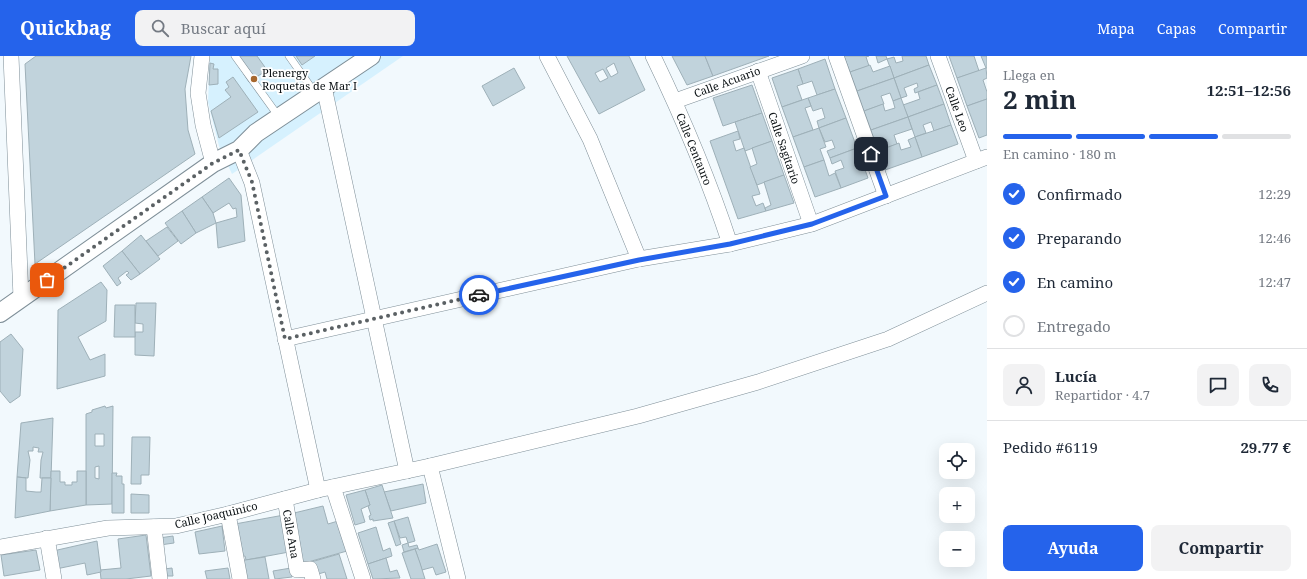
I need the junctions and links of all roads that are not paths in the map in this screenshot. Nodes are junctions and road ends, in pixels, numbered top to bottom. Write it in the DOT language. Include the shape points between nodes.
graph roads {
  1 [pos="11,56"];
  2 [pos="202,56"];
  3 [pos="235,56"];
  4 [pos="288,56"];
  5 [pos="371,56"];
  6 [pos="547,56"];
  7 [pos="653,56"];
  8 [pos="802,56"];
  9 [pos="836,56"];
  10 [pos="938,56"];
  11 [pos="758,71"];
  12 [pos="320,90"];
  13 [pos="675,101"];
  14 [pos="279,118"];
  15 [pos="239,150"];
  16 [pos="981,159"];
  17 [pos="213,163"];
  18 [pos="886,196"];
  19 [pos="811,224"];
  20 [pos="730,244"];
  21 [pos="639,260"];
  22 [pos="987,293"];
  23 [pos="21,298"];
  24 [pos="0,313"];
  25 [pos="374,319"];
  26 [pos="285,339"];
  27 [pos="430,466"];
  28 [pos="407,471"];
  29 [pos="333,487"];
  30 [pos="318,490"];
  31 [pos="285,499"];
  32 [pos="228,514"];
  33 [pos="154,527"];
  34 [pos="47,538"];
  35 [pos="0,547"];
  36 [pos="54,579"];
  37 [pos="160,579"];
  38 [pos="240,579"];
  39 [pos="313,579"];
  40 [pos="364,579"];
  41 [pos="458,579"];
  1 -- 23 [label="street"];
  2 -- 17 [label="street" via="198,93"];
  3 -- 14 [label="lane"];
  4 -- 12 [label="lane"];
  5 -- 12 [label="street"];
  6 -- 21 [label="street" via="590,139"];
  7 -- 13 [label="street, Calle Centauro"];
  8 -- 11 [label="street, Calle Acuario"];
  9 -- 18 [label="street"];
  10 -- 16 [label="street, Calle Leo"];
  11 -- 13 [label="street, Calle Acuario"];
  11 -- 19 [label="street, Calle Sagitario"];
  12 -- 14 [label="street"];
  12 -- 25 [label="street"];
  13 -- 20 [label="street, Calle Centauro"];
  14 -- 15 [label="street" via="256,133"];
  15 -- 17 [label="street"];
  15 -- 26 [label="street" via="252,182"];
  16 -- 18 [label="street"];
  17 -- 23 [label="street"];
  18 -- 19 [label="street"];
  19 -- 20 [label="street"];
  20 -- 21 [label="street"];
  21 -- 25 [label="street"];
  22 -- 27 [label="street, Calle Joaquinico" via="888,339 758,382 638,416"];
  23 -- 24 [label="street"];
  25 -- 26 [label="street"];
  25 -- 28 [label="street"];
  26 -- 30 [label="street"];
  27 -- 28 [label="street, Calle Joaquinico"];
  27 -- 41 [label="street"];
  28 -- 29 [label="street, Calle Joaquinico"];
  29 -- 30 [label="street, Calle Joaquinico"];
  29 -- 40 [label="street"];
  30 -- 31 [label="street, Calle Joaquinico"];
  31 -- 32 [label="street, Calle Joaquinico"];
  31 -- 39 [label="street, Calle Ana" via="297,570 310,568"];
  32 -- 33 [label="street, Calle Joaquinico" via="176,526"];
  32 -- 38 [label="street"];
  33 -- 34 [label="street, Calle Joaquinico" via="108,528"];
  33 -- 37 [label="street"];
  34 -- 35 [label="street, Calle Joaquinico"];
  34 -- 36 [label="street"];
}
